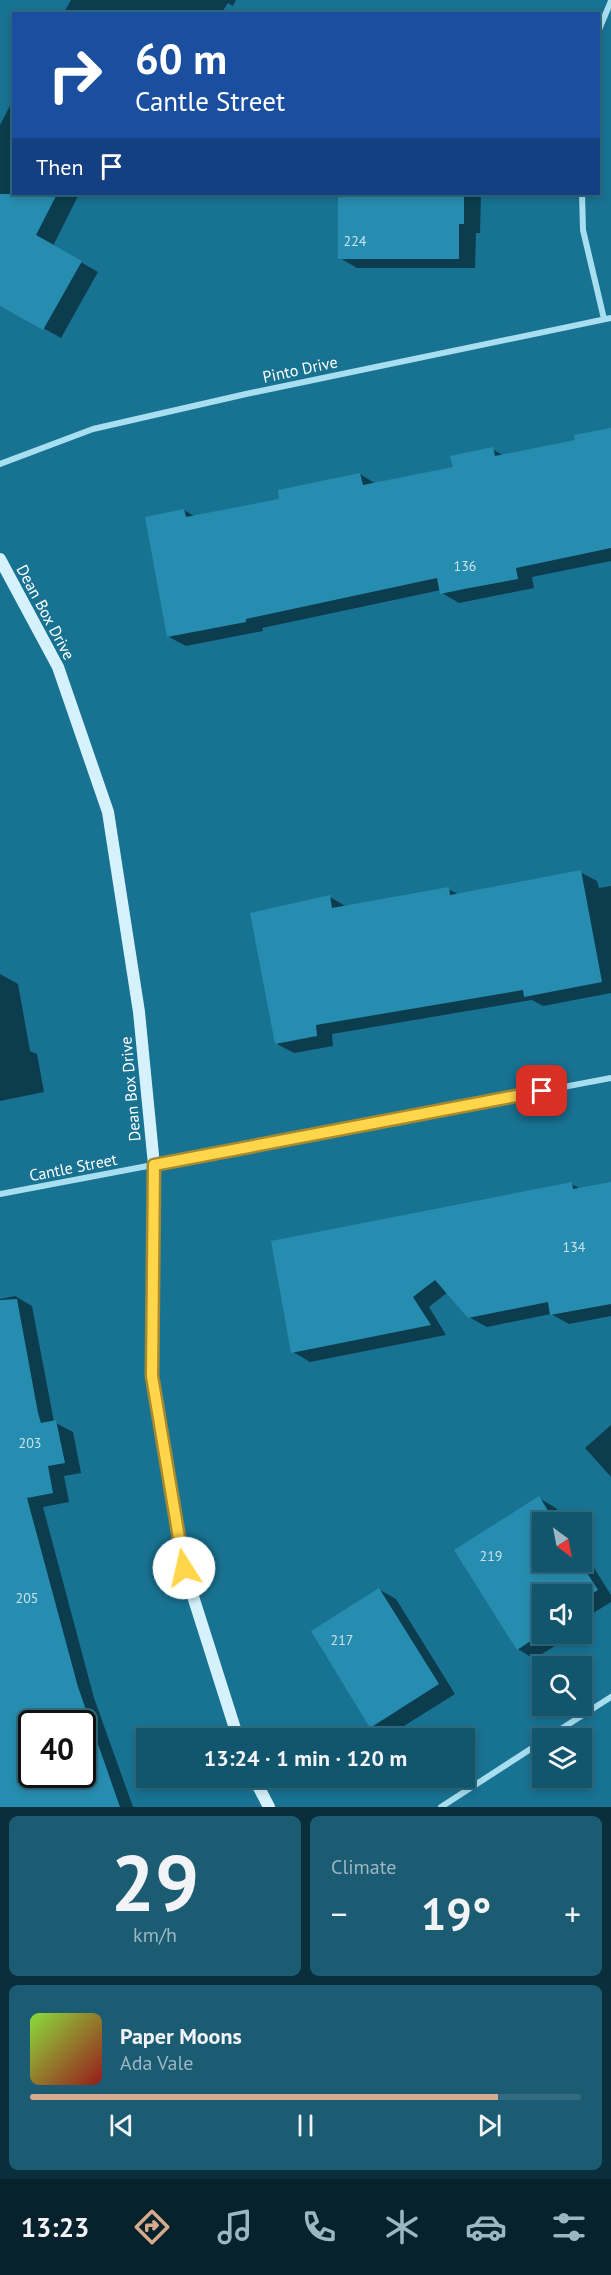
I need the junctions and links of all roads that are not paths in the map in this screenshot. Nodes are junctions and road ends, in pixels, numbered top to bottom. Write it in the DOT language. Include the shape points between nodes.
graph roads {
  1 [pos="611,1"];
  2 [pos="600,27"];
  3 [pos="582,195"];
  4 [pos="608,319"];
  5 [pos="0,464"];
  6 [pos="0,559"];
  7 [pos="611,1078"];
  8 [pos="154,1165"];
  9 [pos="0,1194"];
  10 [pos="611,1697"];
  11 [pos="235,1728"];
  12 [pos="563,1728"];
  13 [pos="532,1748"];
  14 [pos="259,1788"];
  15 [pos="269,1807"];
  16 [pos="441,1807"];
  1 -- 2 [label="street"];
  3 -- 4 [label="street" via="583,230"];
  4 -- 5 [label="street, Pinto Drive" via="93,429"];
  6 -- 8 [label="street, Dean Box Drive" via="58,667 108,812 140,1012"];
  7 -- 8 [label="street, Cantle Street"];
  8 -- 9 [label="street, Cantle Street"];
  8 -- 11 [label="street, Dean Box Drive" via="152,1376 184,1568"];
  10 -- 12 [label="street"];
  13 -- 16 [label="street"];
  14 -- 15 [label="street"];
}
